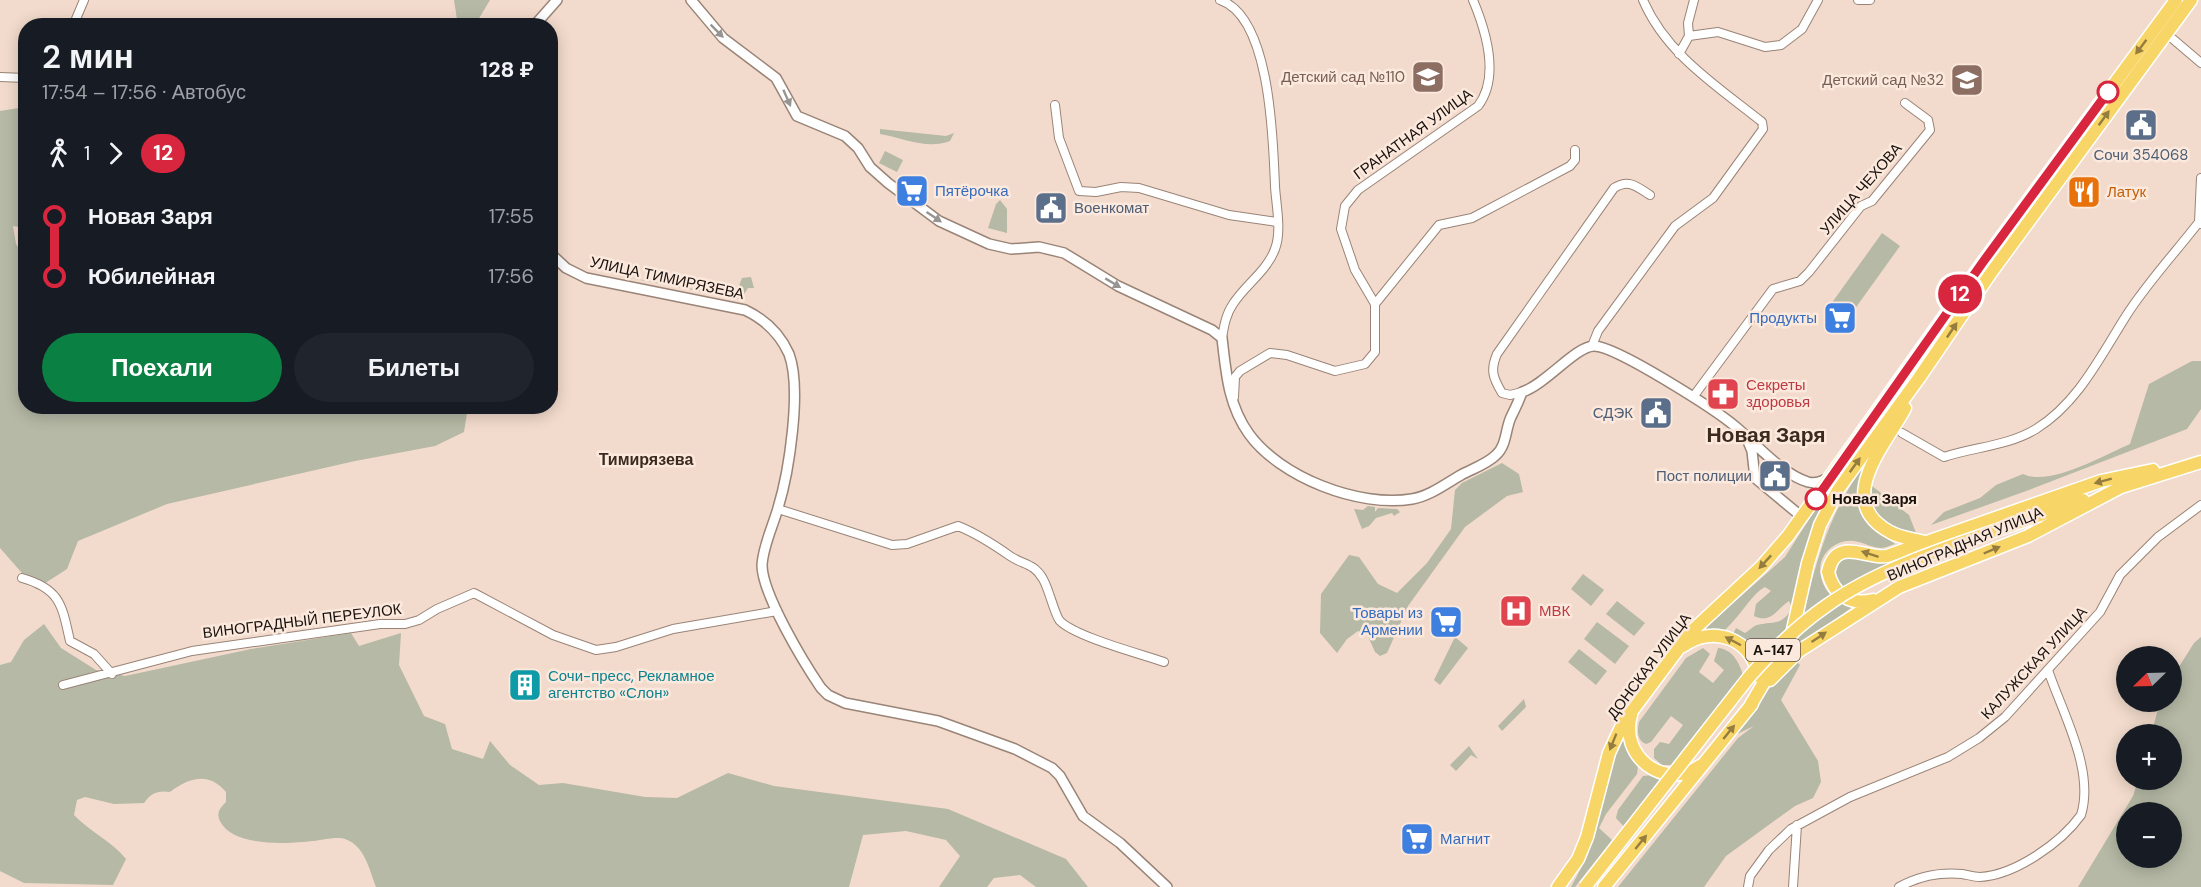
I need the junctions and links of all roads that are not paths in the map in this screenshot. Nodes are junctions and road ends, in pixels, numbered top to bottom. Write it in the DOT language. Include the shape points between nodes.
graph roads {
  1 [pos="84,0"];
  2 [pos="556,0"];
  3 [pos="691,0"];
  4 [pos="1220,0"];
  5 [pos="1473,0"];
  6 [pos="1643,0"];
  7 [pos="1694,0"];
  8 [pos="1818,0"];
  9 [pos="1858,0"];
  10 [pos="1870,0"];
  11 [pos="2176,0"];
  12 [pos="2191,0"];
  13 [pos="77,18"];
  14 [pos="541,18"];
  15 [pos="2167,34"];
  16 [pos="1689,36"];
  17 [pos="1679,54"];
  18 [pos="2201,63"];
  19 [pos="0,77"];
  20 [pos="18,78"];
  21 [pos="1905,103"];
  22 [pos="1055,105"];
  23 [pos="1575,150"];
  24 [pos="2052,178"];
  25 [pos="2201,178"];
  26 [pos="1650,195"];
  27 [pos="1278,222"];
  28 [pos="2200,223"];
  29 [pos="558,260"];
  30 [pos="1376,304"];
  31 [pos="1222,338"];
  32 [pos="1592,346"];
  33 [pos="1919,378"];
  34 [pos="1522,392"];
  35 [pos="1693,398"];
  36 [pos="1235,411"];
  37 [pos="1902,433"];
  38 [pos="1744,434"];
  39 [pos="1770,457"];
  40 [pos="2201,460"];
  41 [pos="1754,464"];
  42 [pos="1831,477"];
  43 [pos="2121,487"];
  44 [pos="2201,505"];
  45 [pos="778,509"];
  46 [pos="1802,517"];
  47 [pos="1925,542"];
  48 [pos="22,578"];
  49 [pos="1881,598"];
  50 [pos="777,611"];
  51 [pos="1677,652"];
  52 [pos="1164,662"];
  53 [pos="2048,670"];
  54 [pos="112,674"];
  55 [pos="63,685"];
  56 [pos="1637,702"];
  57 [pos="1749,708"];
  58 [pos="1710,757"];
  59 [pos="1797,825"];
  60 [pos="1167,887"];
  61 [pos="1558,887"];
  62 [pos="1585,887"];
  63 [pos="1604,887"];
  64 [pos="1748,887"];
  65 [pos="1793,887"];
  66 [pos="1899,887"];
  1 -- 13 [label="street"];
  2 -- 14 [label="street"];
  3 -- 31 [label="street, one-way" via="723,38 776,78 797,116 845,136 870,167 939,221 989,244 1064,253 1118,286"];
  4 -- 27 [label="street" via="1236,11 1260,54 1270,104"];
  5 -- 30 [label="street, ГРАНАТНАЯ УЛИЦА" via="1487,43 1488,89 1484,99 1358,190 1345,206 1341,230 1347,253"];
  6 -- 17 [label="street" via="1651,20"];
  7 -- 16 [label="street"];
  8 -- 16 [label="street" via="1802,29 1781,45 1765,47 1718,32"];
  9 -- 10 [label="street"];
  11 -- 24 [label="main road, ДОНСКАЯ УЛИЦА, one-way"];
  12 -- 15 [label="main road, ДОНСКАЯ УЛИЦА"];
  15 -- 18 [label="street"];
  24 -- 15 [label="main road, ДОНСКАЯ УЛИЦА, one-way"];
  16 -- 17 [label="street"];
  17 -- 32 [label="street" via="1762,122 1763,129 1713,198 1675,226 1598,331"];
  19 -- 20 [label="street"];
  21 -- 35 [label="street, УЛИЦА ЧЕХОВА" via="1928,120 1930,130 1872,201 1861,206 1809,272 1800,281 1773,289"];
  22 -- 27 [label="street" via="1059,138 1079,191 1138,188 1229,214"];
  23 -- 30 [label="street" via="1570,166 1472,218 1439,225"];
  33 -- 24 [label="main road, ДОНСКАЯ УЛИЦА / А-147, one-way"];
  24 -- 42 [label="main road, ДОНСКАЯ УЛИЦА / А-147"];
  25 -- 28 [label="street"];
  26 -- 34 [label="street" via="1633,183 1614,188 1497,354 1492,367 1502,393"];
  27 -- 31 [label="street" via="1275,249 1232,304"];
  28 -- 37 [label="street" via="2127,315 2103,357 2069,401 2035,430 1985,449 1944,457"];
  29 -- 45 [label="street, УЛИЦА ТИМИРЯЗЕВА" via="586,278 745,310 762,318 789,354 793,378 790,458"];
  30 -- 36 [label="street" via="1375,352 1365,364 1335,371 1270,353 1235,377"];
  31 -- 36 [label="street"];
  32 -- 34 [label="street" via="1580,351 1538,386"];
  32 -- 35 [label="street" via="1648,370"];
  33 -- 47 [label="main road, А-147" via="1873,459 1865,495 1870,513 1882,527"];
  57 -- 33 [label="main road, ДОНСКАЯ УЛИЦА / А-147, one-way" via="1792,634 1817,535 1839,488"];
  34 -- 36 [label="street" via="1497,455 1429,494 1394,501 1337,493 1307,480 1264,450"];
  35 -- 38 [label="street"];
  38 -- 39 [label="street"];
  38 -- 41 [label="street"];
  39 -- 41 [label="street" via="1760,458"];
  39 -- 42 [label="street" via="1806,482 1818,483"];
  40 -- 43 [label="main road, ВИНОГРАДНАЯ УЛИЦА / А-147"];
  40 -- 47 [label="main road, А-147, one-way" via="2101,481"];
  41 -- 46 [label="street" via="1759,483"];
  42 -- 46 [label="main road, ДОНСКАЯ УЛИЦА / А-147"];
  49 -- 43 [label="main road, ВИНОГРАДНАЯ УЛИЦА / А-147, one-way" via="1899,587 2028,536"];
  43 -- 62 [label="main road, А-147, bridge" via="1885,573 1804,621 1749,677"];
  44 -- 53 [label="street, КАЛУЖСКАЯ УЛИЦА" via="2158,537 2121,575 2100,612"];
  45 -- 50 [label="street, УЛИЦА ТИМИРЯЗЕВА" via="762,564 763,578"];
  45 -- 52 [label="street" via="892,545 907,544 958,526 978,534 1012,558 1034,566 1049,590 1061,622"];
  46 -- 51 [label="main road, ДОНСКАЯ УЛИЦА / А-147, one-way" via="1761,567 1691,632"];
  47 -- 49 [label="main road, А-147, one-way" via="1880,557 1851,551 1832,562 1828,572 1831,582 1843,597 1858,601"];
  48 -- 54 [label="street" via="48,588 57,597 70,641 94,654"];
  57 -- 49 [label="main road, ВИНОГРАДНАЯ УЛИЦА / А-147, one-way" via="1799,651"];
  50 -- 54 [label="street, ВИНОГРАДНЫЙ ПЕРЕУЛОК" via="673,628 596,650 553,635 474,593 405,624 380,624 192,651"];
  50 -- 60 [label="street" via="828,695 845,703 938,721 1015,749 1052,768 1083,816 1120,843"];
  51 -- 56 [label="main road, ДОНСКАЯ УЛИЦА / А-147"];
  57 -- 51 [label="main road, А-147, one-way" via="1757,692 1758,674 1752,657 1740,644 1724,636 1707,635 1690,641"];
  53 -- 59 [label="street, КАЛУЖСКАЯ УЛИЦА" via="2005,717 1979,738 1948,757 1850,797"];
  53 -- 66 [label="street" via="2082,767 2081,815 2016,868 1981,877 1943,873"];
  54 -- 55 [label="street, ВИНОГРАДНЫЙ ПЕРЕУЛОК"];
  56 -- 58 [label="main road, А-147" via="1630,718 1629,735 1635,752 1646,765 1662,773 1680,774 1697,768"];
  56 -- 61 [label="main road, ДОНСКАЯ УЛИЦА / А-147, one-way" via="1609,753 1578,859"];
  58 -- 57 [label="main road, ВИНОГРАДНАЯ УЛИЦА / А-147, one-way"];
  63 -- 58 [label="main road, ВИНОГРАДНАЯ УЛИЦА / А-147, one-way"];
  59 -- 64 [label="street, КАЛУЖСКАЯ УЛИЦА" via="1769,850 1750,876"];
  59 -- 65 [label="street"];
}
